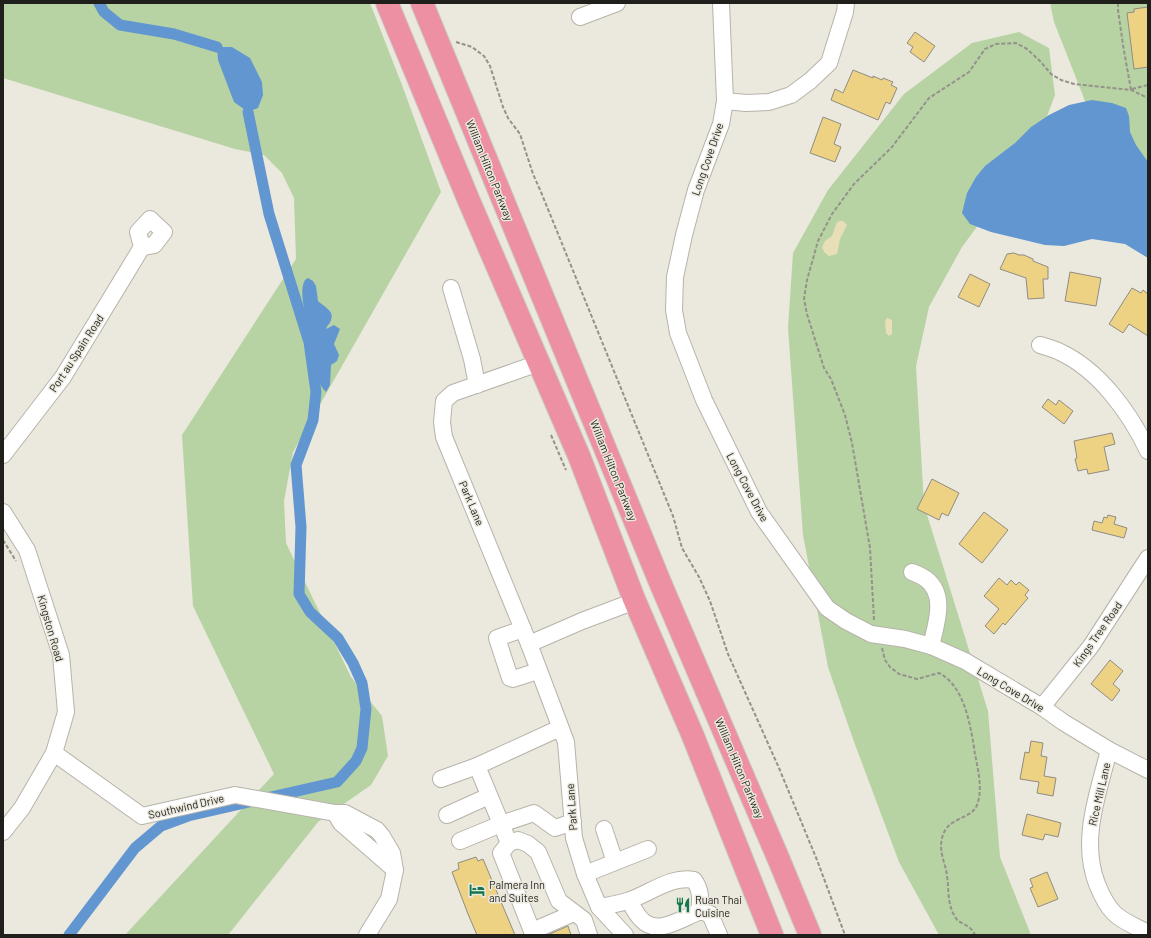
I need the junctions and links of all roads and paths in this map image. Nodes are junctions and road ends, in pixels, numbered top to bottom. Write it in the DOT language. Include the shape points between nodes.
graph roads {
  1 [pos="387,3"];
  2 [pos="422,3"];
  3 [pos="617,3"];
  4 [pos="721,3"];
  5 [pos="846,3"];
  6 [pos="1118,3"];
  7 [pos="580,17"];
  8 [pos="452,38"];
  9 [pos="1148,85"];
  10 [pos="1131,90"];
  11 [pos="1148,98"];
  12 [pos="726,101"];
  13 [pos="142,247"];
  14 [pos="450,288"];
  15 [pos="1040,345"];
  16 [pos="539,363"];
  17 [pos="477,385"];
  18 [pos="1148,451"];
  19 [pos="3,455"];
  20 [pos="3,512"];
  21 [pos="3,540"];
  22 [pos="1148,558"];
  23 [pos="19,567"];
  24 [pos="912,572"];
  25 [pos="635,601"];
  26 [pos="523,629"];
  27 [pos="878,634"];
  28 [pos="529,644"];
  29 [pos="931,646"];
  30 [pos="538,671"];
  31 [pos="701,678"];
  32 [pos="1042,707"];
  33 [pos="560,728"];
  34 [pos="1109,750"];
  35 [pos="54,753"];
  36 [pos="476,766"];
  37 [pos="1148,770"];
  38 [pos="441,779"];
  39 [pos="489,796"];
  40 [pos="447,815"];
  41 [pos="573,822"];
  42 [pos="501,824"];
  43 [pos="604,829"];
  44 [pos="3,832"];
  45 [pos="460,841"];
  46 [pos="509,843"];
  47 [pos="648,849"];
  48 [pos="615,862"];
  49 [pos="585,874"];
  50 [pos="629,901"];
  51 [pos="598,903"];
  52 [pos="699,911"];
  53 [pos="574,913"];
  54 [pos="584,932"];
  55 [pos="533,933"];
  56 [pos="1148,933"];
  57 [pos="367,935"];
  58 [pos="625,935"];
  59 [pos="719,935"];
  60 [pos="772,935"];
  61 [pos="810,935"];
  62 [pos="845,935"];
  63 [pos="975,935"];
  1 -- 16 [label="highway"];
  2 -- 31 [label="highway, William Hilton Parkway"];
  3 -- 7 [label="street"];
  4 -- 12 [label="street, Long Cove Drive"];
  5 -- 12 [label="street" via="829,63 810,81 791,95 769,102"];
  6 -- 10 [label="path"];
  8 -- 62 [label="path" via="484,56 508,118 520,134 532,174 542,192 673,516 682,548 700,577 728,654 779,768"];
  9 -- 10 [label="path"];
  10 -- 11 [label="path"];
  10 -- 27 [label="path" via="1074,84 1061,80 1051,74 1027,49 1016,43 996,44 986,49 969,72 929,98 892,147 854,184 832,214 818,241 804,299 824,368 845,415 852,444 870,548 873,617"];
  12 -- 27 [label="street, Long Cove Drive" via="721,124 696,190 675,277 674,310 678,333 704,400 759,512 827,608 871,634"];
  13 -- 19 [label="street, Port au Spain Road" via="63,376"];
  14 -- 17 [label="street" via="472,359"];
  15 -- 18 [label="street" via="1060,352 1097,377 1131,421"];
  16 -- 17 [label="street, Park Lane"];
  16 -- 25 [label="highway" via="579,456"];
  17 -- 26 [label="street, Park Lane" via="453,393 444,401 439,418 444,436"];
  20 -- 35 [label="street, Kingston Road" via="26,550 61,654 66,712"];
  21 -- 23 [label="path"];
  22 -- 32 [label="street, Kings Tree Road" via="1091,646"];
  24 -- 29 [label="street" via="926,579 935,588 939,602"];
  25 -- 28 [label="street"];
  25 -- 31 [label="highway" via="662,606"];
  25 -- 60 [label="highway" via="693,736"];
  26 -- 28 [label="street, Park Lane"];
  26 -- 30 [label="street" via="497,638 510,678"];
  27 -- 29 [label="street, Long Cove Drive"];
  27 -- 63 [label="path" via="885,660 890,667 899,674 917,679 939,673 945,676 969,717 979,776 979,796 976,807 951,823 943,834 941,847 948,897 954,915"];
  28 -- 30 [label="street, Park Lane"];
  29 -- 32 [label="street, Long Cove Drive" via="965,661"];
  30 -- 33 [label="street, Park Lane"];
  31 -- 61 [label="highway, William Hilton Parkway"];
  32 -- 34 [label="street, Long Cove Drive"];
  33 -- 36 [label="street"];
  33 -- 41 [label="street, Park Lane" via="566,742"];
  34 -- 37 [label="street, Long Cove Drive"];
  34 -- 56 [label="street, Rice Mill Lane" via="1092,819 1089,850 1092,872 1101,895 1114,913"];
  35 -- 44 [label="street, Kingston Road" via="22,808"];
  35 -- 57 [label="street, Southwind Drive" via="142,816 235,795 345,813 377,830 391,849 395,870 389,899"];
  36 -- 38 [label="street"];
  36 -- 39 [label="street"];
  39 -- 40 [label="street"];
  39 -- 42 [label="street"];
  41 -- 42 [label="street" via="555,828 534,813"];
  41 -- 49 [label="street, Park Lane" via="574,838"];
  42 -- 45 [label="street"];
  42 -- 46 [label="street"];
  43 -- 48 [label="street"];
  46 -- 53 [label="street" via="518,840 538,852 559,902"];
  46 -- 55 [label="street" via="501,853"];
  47 -- 48 [label="street"];
  48 -- 49 [label="street"];
  49 -- 51 [label="street, Park Lane"];
  50 -- 51 [label="street"];
  50 -- 52 [label="street" via="641,919 653,927 660,928"];
  50 -- 52 [label="street" via="674,881 689,879 694,880 698,886 701,898"];
  51 -- 53 [label="street"];
  51 -- 58 [label="street, Park Lane"];
  52 -- 59 [label="street" via="710,914"];
  53 -- 54 [label="street"];
  53 -- 55 [label="street"];
}
